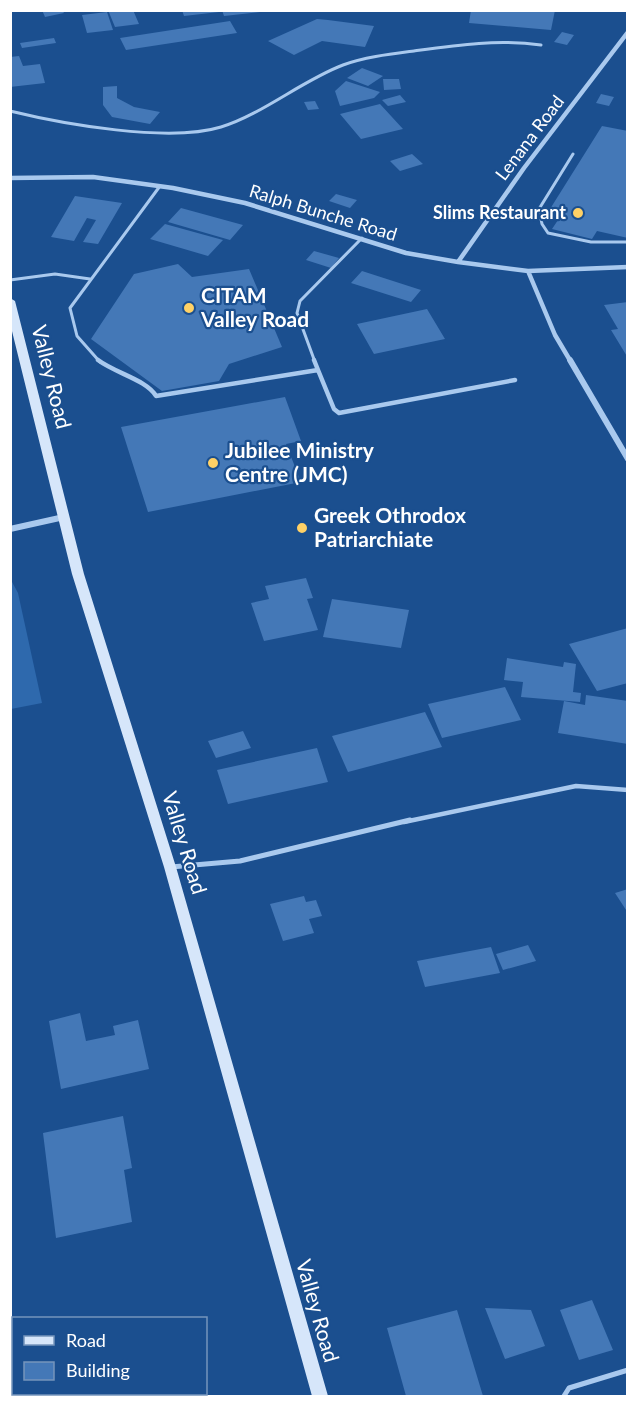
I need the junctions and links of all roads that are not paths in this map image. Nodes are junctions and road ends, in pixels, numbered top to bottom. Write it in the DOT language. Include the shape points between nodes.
graph roads {
  1 [pos="627,33"];
  2 [pos="541,45"];
  3 [pos="10,111"];
  4 [pos="573,154"];
  5 [pos="10,178"];
  6 [pos="160,186"];
  7 [pos="362,238"];
  8 [pos="627,242"];
  9 [pos="458,262"];
  10 [pos="627,267"];
  11 [pos="528,271"];
  12 [pos="90,279"];
  13 [pos="10,280"];
  14 [pos="10,301"];
  15 [pos="318,370"];
  16 [pos="515,380"];
  17 [pos="627,459"];
  18 [pos="64,517"];
  19 [pos="10,529"];
  20 [pos="627,790"];
  21 [pos="170,867"];
  22 [pos="627,1370"];
  23 [pos="320,1396"];
  24 [pos="564,1396"];
  1 -- 9 [label="street, Lenana Road"];
  2 -- 3 [label="lane" via="474,44 386,55 343,65 222,127 184,134 62,124"];
  4 -- 8 [label="lane" via="539,209 542,224 548,233 591,242"];
  5 -- 6 [label="street, Ralph Bunche Road" via="93,177"];
  6 -- 7 [label="street, Ralph Bunche Road" via="245,203"];
  6 -- 12 [label="lane"];
  7 -- 9 [label="street, Ralph Bunche Road" via="406,253"];
  7 -- 15 [label="lane" via="300,301 297,313"];
  9 -- 11 [label="street, Ralph Bunche Road"];
  10 -- 11 [label="street, Ralph Bunche Road"];
  11 -- 17 [label="street" via="555,335"];
  12 -- 13 [label="lane" via="55,274"];
  12 -- 15 [label="lane" via="70,308 70,325 100,363 124,379 150,386 156,396"];
  14 -- 18 [label="main road, Valley Road"];
  15 -- 16 [label="lane" via="339,413"];
  18 -- 19 [label="street"];
  18 -- 21 [label="main road, Valley Road" via="78,574"];
  20 -- 21 [label="lane" via="576,786 445,812 240,861"];
  21 -- 23 [label="main road, Valley Road"];
  22 -- 24 [label="lane" via="569,1388"];
}
